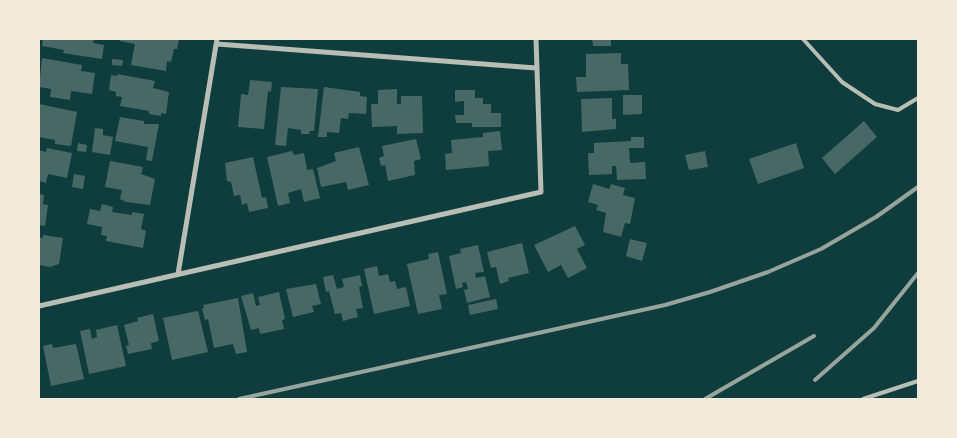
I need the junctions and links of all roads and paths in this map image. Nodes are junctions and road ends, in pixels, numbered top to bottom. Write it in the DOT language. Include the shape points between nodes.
graph roads {
  1 [pos="536,39"];
  2 [pos="803,39"];
  3 [pos="217,42"];
  4 [pos="536,68"];
  5 [pos="918,98"];
  6 [pos="178,274"];
  7 [pos="39,306"];
  8 [pos="918,381"];
  9 [pos="863,399"];
  1 -- 4 [label="street"];
  2 -- 5 [label="lane" via="842,82 875,104 898,110"];
  3 -- 4 [label="street"];
  3 -- 6 [label="street"];
  4 -- 6 [label="street" via="541,192"];
  6 -- 7 [label="street"];
  8 -- 9 [label="lane"];
}
